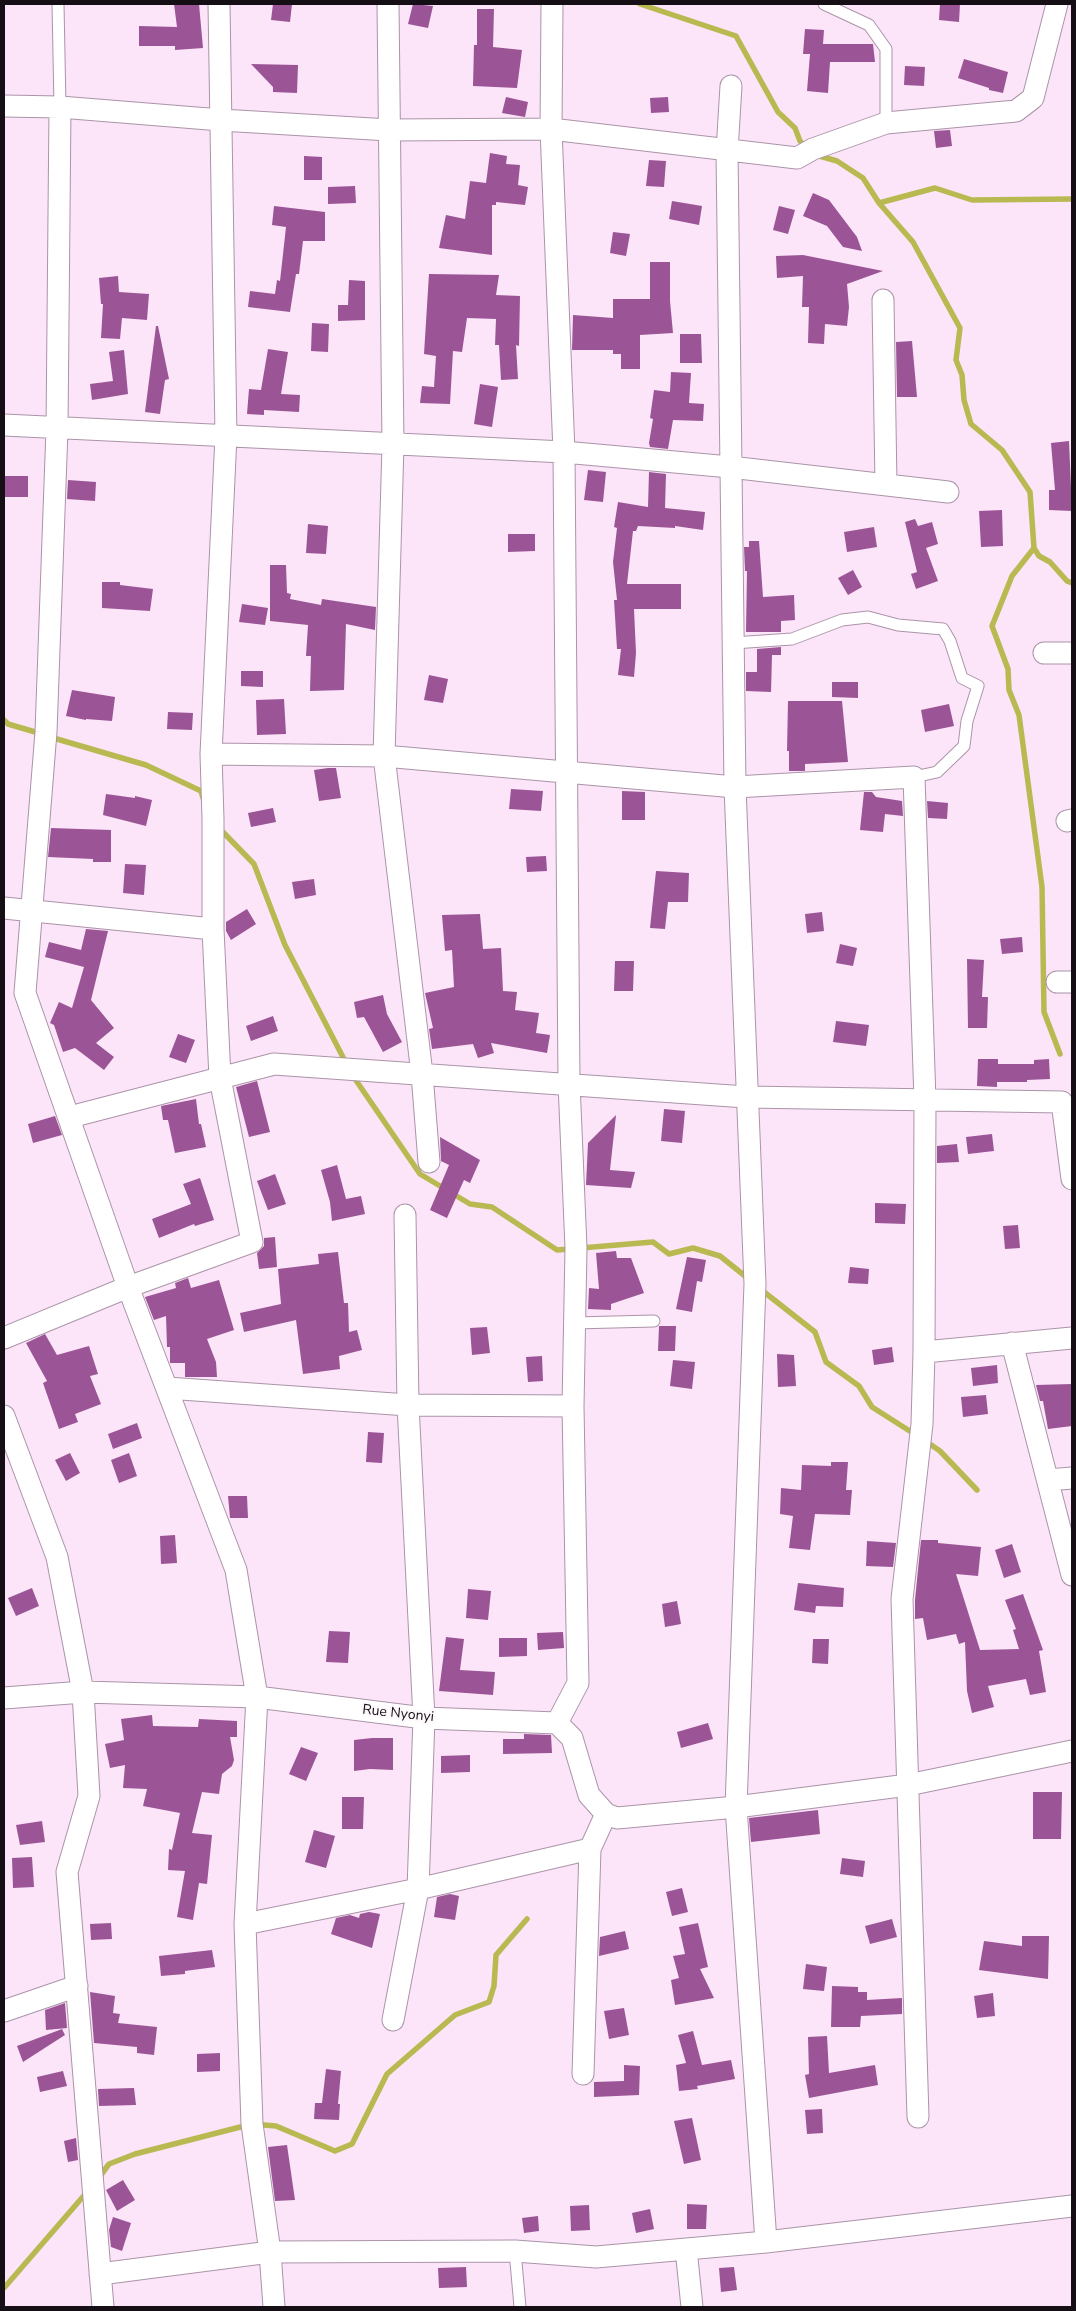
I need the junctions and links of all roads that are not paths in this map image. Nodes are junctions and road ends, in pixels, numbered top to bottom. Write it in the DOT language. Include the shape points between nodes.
graph roads {
  1 [pos="58,4"];
  2 [pos="219,4"];
  3 [pos="388,4"];
  4 [pos="552,4"];
  5 [pos="824,4"];
  6 [pos="1058,4"];
  7 [pos="731,86"];
  8 [pos="4,106"];
  9 [pos="60,107"];
  10 [pos="221,120"];
  11 [pos="886,123"];
  12 [pos="551,129"];
  13 [pos="389,130"];
  14 [pos="727,151"];
  15 [pos="883,300"];
  16 [pos="4,425"];
  17 [pos="57,429"];
  18 [pos="226,436"];
  19 [pos="393,445"];
  20 [pos="564,452"];
  21 [pos="730,467"];
  22 [pos="886,485"];
  23 [pos="948,492"];
  24 [pos="733,643"];
  25 [pos="1044,653"];
  26 [pos="1072,653"];
  27 [pos="211,754"];
  28 [pos="384,756"];
  29 [pos="566,771"];
  30 [pos="914,778"];
  31 [pos="735,787"];
  32 [pos="4,908"];
  33 [pos="33,910"];
  34 [pos="213,929"];
  35 [pos="422,1074"];
  36 [pos="220,1078"];
  37 [pos="569,1084"];
  38 [pos="746,1097"];
  39 [pos="925,1100"];
  40 [pos="70,1117"];
  41 [pos="429,1162"];
  42 [pos="1072,1175"];
  43 [pos="1072,1180"];
  44 [pos="404,1215"];
  45 [pos="128,1286"];
  46 [pos="654,1321"];
  47 [pos="574,1323"];
  48 [pos="4,1338"];
  49 [pos="1072,1338"];
  50 [pos="1012,1343"];
  51 [pos="924,1352"];
  52 [pos="166,1388"];
  53 [pos="408,1405"];
  54 [pos="573,1406"];
  55 [pos="4,1416"];
  56 [pos="1072,1478"];
  57 [pos="1048,1480"];
  58 [pos="1072,1575"];
  59 [pos="83,1692"];
  60 [pos="257,1697"];
  61 [pos="4,1698"];
  62 [pos="424,1718"];
  63 [pos="557,1723"];
  64 [pos="1072,1751"];
  65 [pos="908,1785"];
  66 [pos="736,1807"];
  67 [pos="606,1814"];
  68 [pos="590,1849"];
  69 [pos="418,1889"];
  70 [pos="245,1924"];
  71 [pos="77,1986"];
  72 [pos="4,2011"];
  73 [pos="393,2020"];
  74 [pos="583,2074"];
  75 [pos="918,2117"];
  76 [pos="1072,2206"];
  77 [pos="766,2242"];
  78 [pos="686,2249"];
  79 [pos="516,2250"];
  80 [pos="270,2252"];
  81 [pos="100,2274"];
  82 [pos="103,2307"];
  83 [pos="274,2307"];
  84 [pos="520,2307"];
  85 [pos="692,2307"];
  1 -- 9 [label="lane"];
  2 -- 10 [label="street"];
  3 -- 13 [label="street"];
  4 -- 12 [label="street"];
  5 -- 11 [label="lane" via="868,25 886,50"];
  6 -- 11 [label="street" via="1033,98 1016,111"];
  7 -- 14 [label="street"];
  8 -- 9 [label="street"];
  9 -- 10 [label="street"];
  9 -- 17 [label="street"];
  10 -- 13 [label="street"];
  10 -- 18 [label="street"];
  11 -- 14 [label="street" via="797,158"];
  12 -- 13 [label="street"];
  12 -- 14 [label="street"];
  12 -- 20 [label="street"];
  13 -- 19 [label="street"];
  14 -- 21 [label="street"];
  15 -- 22 [label="street"];
  16 -- 17 [label="street"];
  17 -- 18 [label="street"];
  17 -- 33 [label="street" via="45,736"];
  18 -- 19 [label="street"];
  18 -- 27 [label="street"];
  19 -- 20 [label="street"];
  19 -- 28 [label="street"];
  20 -- 21 [label="street"];
  20 -- 29 [label="street"];
  21 -- 22 [label="street"];
  21 -- 24 [label="street"];
  22 -- 23 [label="street"];
  24 -- 30 [label="lane" via="792,639 842,620 868,617 898,625 943,629 962,678 978,686 967,721 964,746 937,772"];
  24 -- 31 [label="street"];
  25 -- 26 [label="street"];
  27 -- 28 [label="street"];
  27 -- 34 [label="street"];
  28 -- 29 [label="street"];
  28 -- 35 [label="street"];
  29 -- 31 [label="street"];
  29 -- 37 [label="street"];
  30 -- 31 [label="street"];
  30 -- 39 [label="street"];
  31 -- 38 [label="street"];
  32 -- 33 [label="street"];
  33 -- 34 [label="street"];
  33 -- 40 [label="street" via="25,993"];
  34 -- 36 [label="street"];
  35 -- 36 [label="street" via="274,1064"];
  35 -- 37 [label="street"];
  35 -- 41 [label="street"];
  36 -- 40 [label="street"];
  36 -- 45 [label="street" via="252,1242"];
  37 -- 38 [label="street"];
  37 -- 47 [label="street" via="576,1248"];
  38 -- 39 [label="street"];
  38 -- 66 [label="street" via="755,1284"];
  39 -- 42 [label="street" via="1062,1102"];
  39 -- 51 [label="street"];
  40 -- 45 [label="street"];
  42 -- 43 [label="street"];
  44 -- 53 [label="street"];
  45 -- 48 [label="street"];
  45 -- 52 [label="street"];
  46 -- 47 [label="lane"];
  47 -- 54 [label="street"];
  49 -- 50 [label="street"];
  50 -- 51 [label="street"];
  50 -- 57 [label="street"];
  51 -- 65 [label="street" via="920,1434 902,1599"];
  52 -- 53 [label="street"];
  52 -- 60 [label="street" via="236,1570"];
  53 -- 54 [label="street"];
  53 -- 62 [label="street"];
  54 -- 63 [label="street" via="578,1683"];
  55 -- 59 [label="street" via="57,1556"];
  56 -- 57 [label="street"];
  57 -- 58 [label="street"];
  59 -- 60 [label="street, Rue Nyonyi"];
  59 -- 61 [label="street, Rue Nyonyi"];
  59 -- 71 [label="street" via="88,1796 67,1872"];
  60 -- 62 [label="street, Rue Nyonyi"];
  60 -- 70 [label="street"];
  62 -- 63 [label="street, Rue Nyonyi"];
  62 -- 69 [label="street"];
  63 -- 67 [label="street" via="572,1738 589,1795"];
  64 -- 65 [label="street"];
  65 -- 66 [label="street"];
  65 -- 75 [label="street"];
  66 -- 67 [label="street" via="616,1818"];
  66 -- 77 [label="street"];
  67 -- 68 [label="street"];
  68 -- 69 [label="street"];
  68 -- 74 [label="street"];
  69 -- 70 [label="street"];
  69 -- 73 [label="street"];
  70 -- 80 [label="street" via="252,2124"];
  71 -- 72 [label="street"];
  71 -- 81 [label="street"];
  76 -- 77 [label="street"];
  77 -- 78 [label="street"];
  78 -- 79 [label="street" via="596,2257"];
  78 -- 85 [label="street"];
  79 -- 80 [label="street"];
  79 -- 84 [label="lane"];
  80 -- 81 [label="street"];
  80 -- 83 [label="street"];
  81 -- 82 [label="street"];
}
